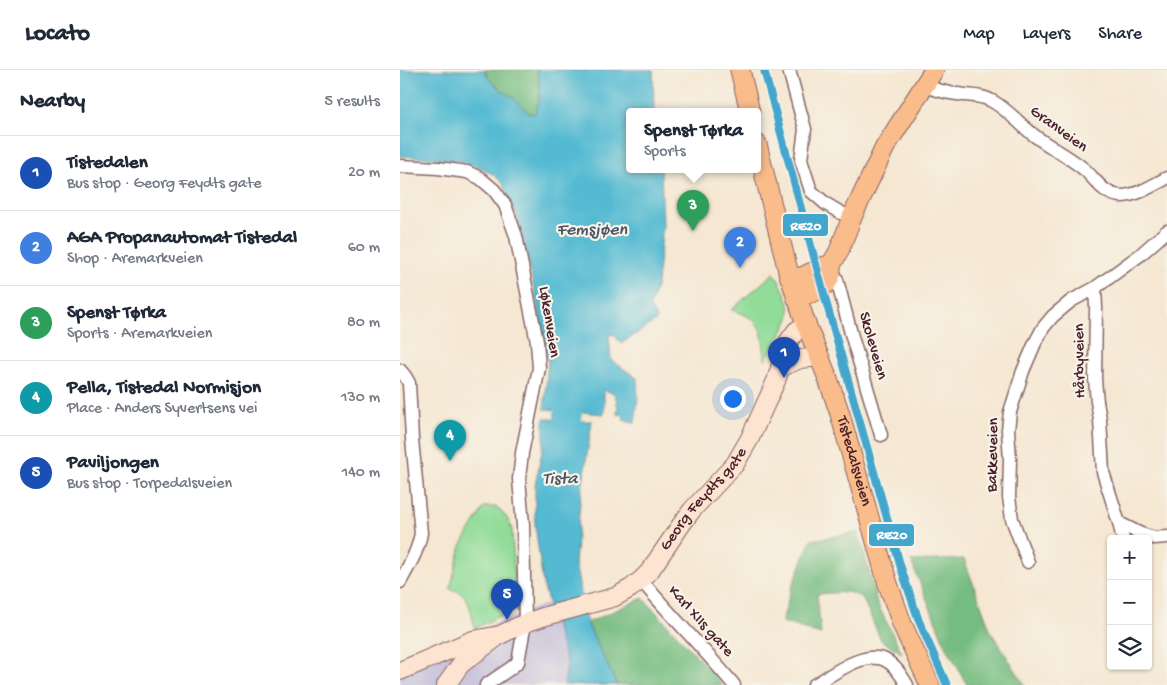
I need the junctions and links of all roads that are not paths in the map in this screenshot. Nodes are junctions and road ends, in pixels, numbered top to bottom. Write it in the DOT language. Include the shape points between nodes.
graph roads {
  1 [pos="740,70"];
  2 [pos="789,70"];
  3 [pos="934,70"];
  4 [pos="924,86"];
  5 [pos="749,108"];
  6 [pos="761,160"];
  7 [pos="400,166"];
  8 [pos="1167,178"];
  9 [pos="852,217"];
  10 [pos="1167,231"];
  11 [pos="831,265"];
  12 [pos="790,278"];
  13 [pos="1095,288"];
  14 [pos="796,297"];
  15 [pos="806,324"];
  16 [pos="820,357"];
  17 [pos="780,368"];
  18 [pos="400,370"];
  19 [pos="880,435"];
  20 [pos="1119,523"];
  21 [pos="1122,535"];
  22 [pos="1167,537"];
  23 [pos="1028,562"];
  24 [pos="641,580"];
  25 [pos="400,582"];
  26 [pos="526,622"];
  27 [pos="500,635"];
  28 [pos="400,671"];
  29 [pos="446,685"];
  30 [pos="486,685"];
  31 [pos="734,685"];
  32 [pos="814,685"];
  33 [pos="907,685"];
  34 [pos="930,685"];
  1 -- 5 [label="main road"];
  2 -- 9 [label="street" via="805,129 801,160 811,191 826,204"];
  3 -- 4 [label="main road"];
  4 -- 8 [label="street, Granveien" via="990,100 1037,138 1075,162 1111,194 1133,194"];
  4 -- 9 [label="main road" via="884,147"];
  6 -- 12 [label="main road"];
  7 -- 26 [label="street, Løkenveien" via="467,172 480,178 505,205 516,236 539,368 519,480"];
  9 -- 11 [label="main road"];
  10 -- 13 [label="street"];
  11 -- 12 [label="main road" via="802,277"];
  11 -- 14 [label="main road" via="831,275 826,284 814,292"];
  11 -- 19 [label="street, Skoleveien"];
  12 -- 14 [label="main road"];
  13 -- 20 [label="street, Hårbyveien" via="1095,380 1103,472"];
  13 -- 23 [label="street, Bakkeveien" via="1071,302 1043,328 1034,343 1010,412 1009,497 1012,519"];
  14 -- 15 [label="main road"];
  15 -- 16 [label="main road, Tistedalsveien"];
  15 -- 17 [label="main road, Georg Feydts gate" via="788,342"];
  16 -- 17 [label="main road" via="800,359"];
  16 -- 34 [label="main road, Tistedalsveien" via="840,414 894,603"];
  17 -- 24 [label="main road, Georg Feydts gate" via="750,438 735,464 692,510 650,572"];
  18 -- 25 [label="street" via="409,383 421,532 415,556"];
  20 -- 21 [label="street, Hårbyveien"];
  20 -- 22 [label="street" via="1154,538"];
  24 -- 26 [label="main road, Georg Feydts gate" via="615,596"];
  24 -- 31 [label="street, Karl XIIs gate"];
  26 -- 27 [label="main road, Georg Feydts gate"];
  26 -- 30 [label="street, Løkenveien" via="518,662"];
  27 -- 28 [label="main road" via="474,640"];
  27 -- 29 [label="main road" via="461,664"];
  32 -- 33 [label="street" via="854,662 874,658 885,660"];
}
